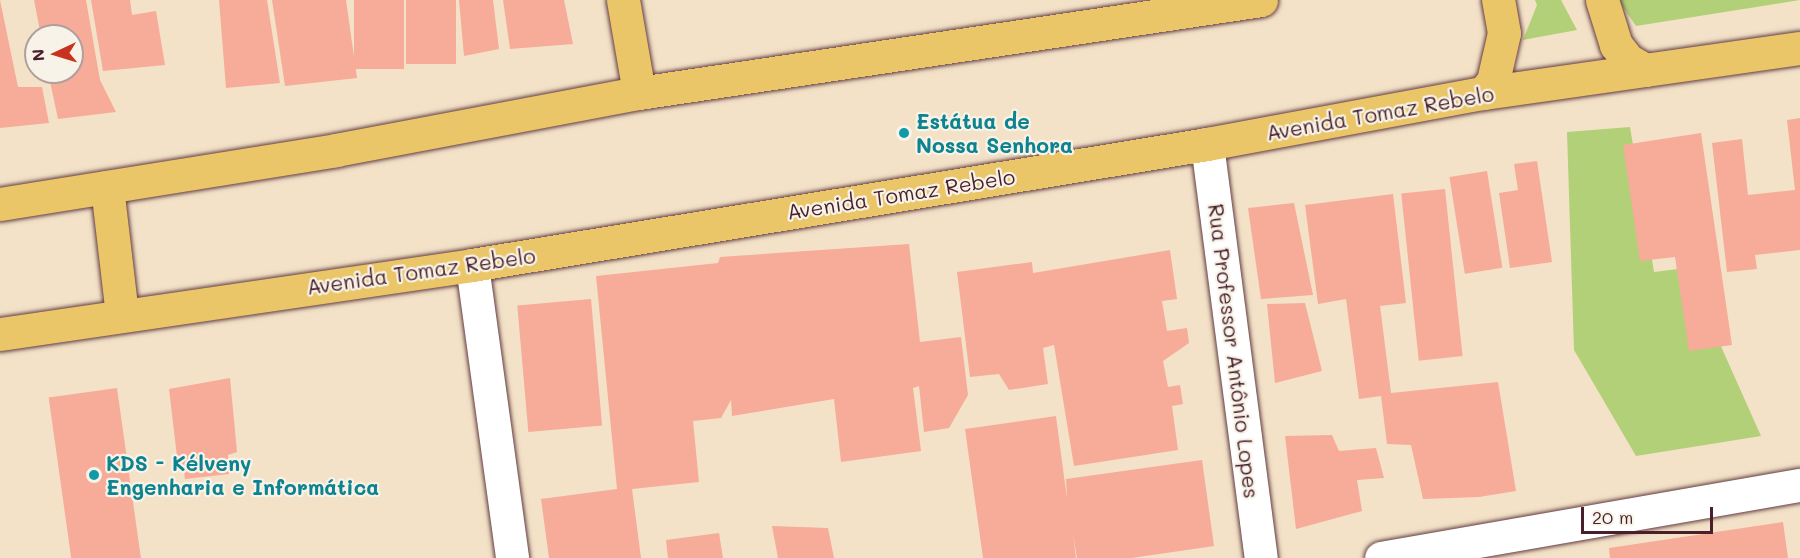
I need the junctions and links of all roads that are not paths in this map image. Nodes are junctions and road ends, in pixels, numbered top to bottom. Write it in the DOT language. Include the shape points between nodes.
graph roads {
  1 [pos="623,0"];
  2 [pos="1261,0"];
  3 [pos="1498,0"];
  4 [pos="1602,0"];
  5 [pos="1169,7"];
  6 [pos="1800,48"];
  7 [pos="1645,70"];
  8 [pos="639,93"];
  9 [pos="1483,93"];
  10 [pos="1208,144"];
  11 [pos="107,187"];
  12 [pos="0,204"];
  13 [pos="472,265"];
  14 [pos="122,315"];
  15 [pos="0,334"];
  16 [pos="1800,485"];
  17 [pos="512,558"];
  18 [pos="1262,558"];
  19 [pos="1381,558"];
  1 -- 8 [label="main road"];
  2 -- 5 [label="main road"];
  3 -- 9 [label="main road" via="1504,33 1494,81"];
  4 -- 7 [label="main road" via="1616,45 1628,60"];
  5 -- 8 [label="main road"];
  6 -- 7 [label="main road, Avenida Tomaz Rebelo"];
  7 -- 9 [label="main road, Avenida Tomaz Rebelo"];
  8 -- 11 [label="main road" via="336,150"];
  9 -- 10 [label="main road, Avenida Tomaz Rebelo"];
  10 -- 13 [label="main road, Avenida Tomaz Rebelo"];
  10 -- 18 [label="street, Rua Professor Antônio Lopes"];
  11 -- 12 [label="main road"];
  11 -- 14 [label="main road"];
  13 -- 14 [label="main road, Avenida Tomaz Rebelo"];
  13 -- 17 [label="street"];
  14 -- 15 [label="main road, Avenida Tomaz Rebelo"];
  16 -- 19 [label="street"];
}
